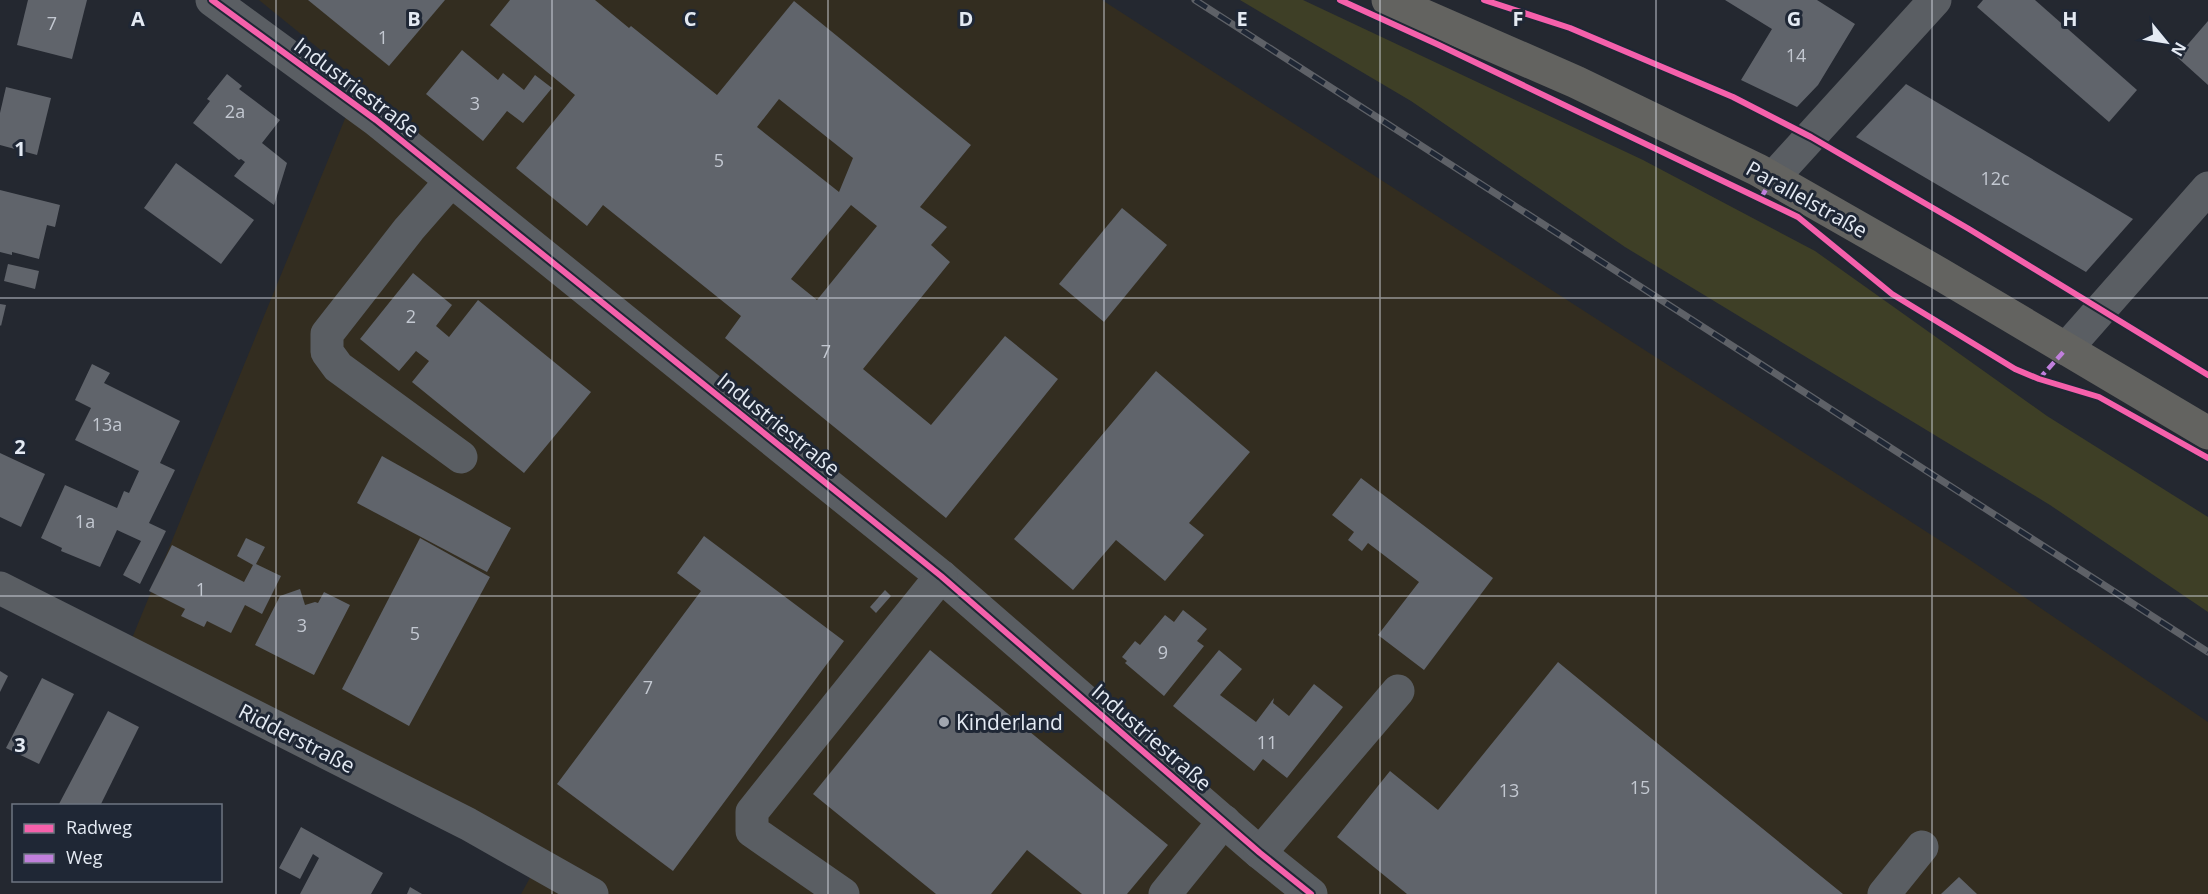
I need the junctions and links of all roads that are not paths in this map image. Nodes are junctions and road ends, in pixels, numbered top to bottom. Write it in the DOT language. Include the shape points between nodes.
graph roads {
  1 [pos="212,0"];
  2 [pos="1388,0"];
  3 [pos="1935,0"];
  4 [pos="1772,179"];
  5 [pos="451,181"];
  6 [pos="2208,188"];
  7 [pos="2066,349"];
  8 [pos="2208,433"];
  9 [pos="461,457"];
  10 [pos="941,576"];
  11 [pos="0,588"];
  12 [pos="1398,691"];
  13 [pos="1224,821"];
  14 [pos="1922,847"];
  15 [pos="1260,853"];
  16 [pos="592,894"];
  17 [pos="843,894"];
  18 [pos="1165,894"];
  19 [pos="1311,894"];
  20 [pos="1884,894"];
  1 -- 5 [label="street, Industriestraße" via="376,120"];
  2 -- 4 [label="main road, Parallelstraße" via="1576,82"];
  3 -- 4 [label="street"];
  4 -- 7 [label="main road, Parallelstraße"];
  5 -- 9 [label="street" via="327,334 327,352 338,367"];
  5 -- 10 [label="street, Industriestraße"];
  6 -- 7 [label="street"];
  7 -- 8 [label="main road, Parallelstraße"];
  10 -- 13 [label="street, Industriestraße"];
  10 -- 17 [label="street" via="752,812 752,831"];
  11 -- 16 [label="street, Ridderstraße" via="468,824"];
  12 -- 15 [label="street"];
  13 -- 15 [label="street, Industriestraße"];
  13 -- 18 [label="street"];
  14 -- 20 [label="street"];
  15 -- 19 [label="street, Industriestraße"];
}
